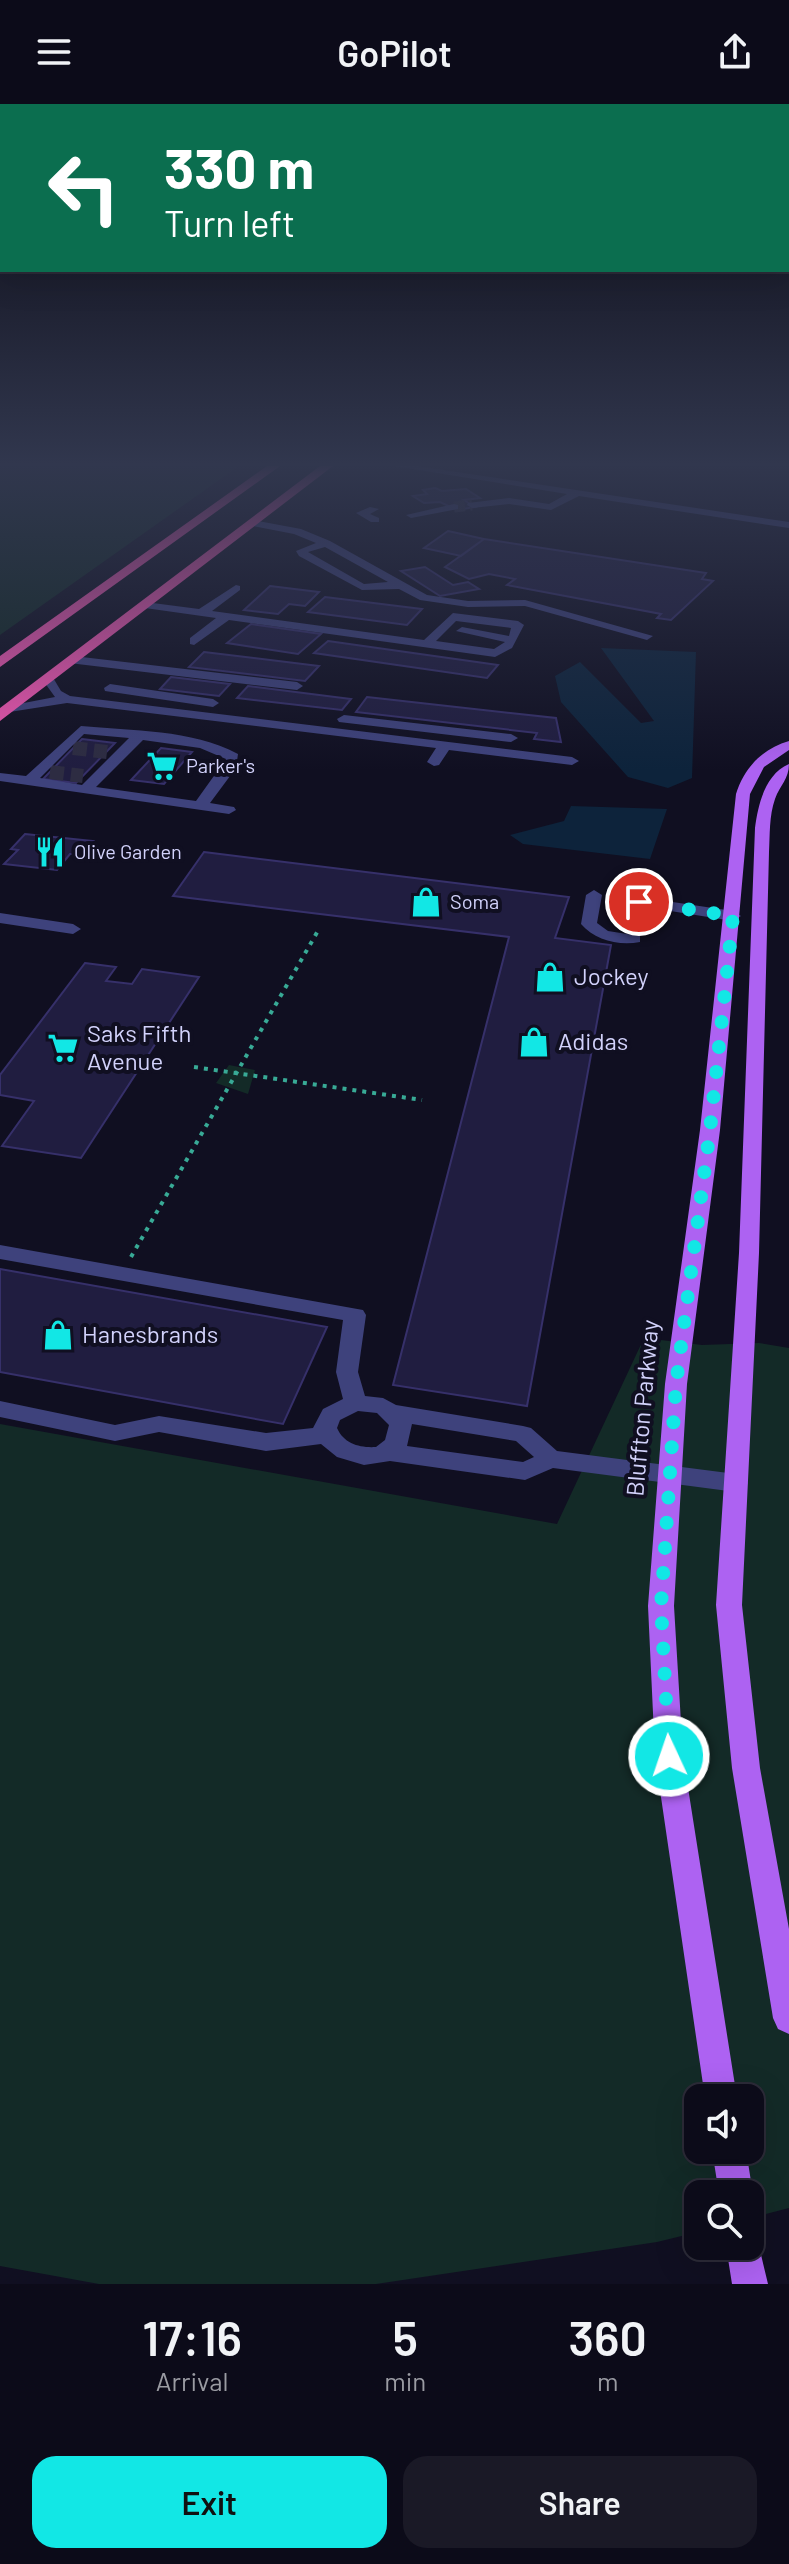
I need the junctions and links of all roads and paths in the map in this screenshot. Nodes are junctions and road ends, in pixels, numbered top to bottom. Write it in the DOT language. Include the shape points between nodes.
graph roads {
  1 [pos="133,568"];
  2 [pos="194,568"];
  3 [pos="328,568"];
  4 [pos="371,568"];
  5 [pos="402,585"];
  6 [pos="236,588"];
  7 [pos="145,605"];
  8 [pos="202,612"];
  9 [pos="228,615"];
  10 [pos="571,615"];
  11 [pos="531,622"];
  12 [pos="443,628"];
  13 [pos="647,636"];
  14 [pos="513,640"];
  15 [pos="194,641"];
  16 [pos="427,643"];
  17 [pos="73,660"];
  18 [pos="0,663"];
  19 [pos="135,668"];
  20 [pos="48,679"];
  21 [pos="297,686"];
  22 [pos="67,699"];
  23 [pos="108,703"];
  24 [pos="4,713"];
  25 [pos="81,730"];
  26 [pos="138,737"];
  27 [pos="511,738"];
  28 [pos="445,745"];
  29 [pos="789,745"];
  30 [pos="572,761"];
  31 [pos="53,762"];
  32 [pos="434,762"];
  33 [pos="100,768"];
  34 [pos="789,768"];
  35 [pos="0,777"];
  36 [pos="200,806"];
  37 [pos="229,810"];
  38 [pos="594,895"];
  39 [pos="639,902"];
  40 [pos="733,916"];
  41 [pos="0,918"];
  42 [pos="73,929"];
  43 [pos="319,929"];
  44 [pos="634,939"];
  45 [pos="194,1067"];
  46 [pos="236,1073"];
  47 [pos="422,1100"];
  48 [pos="0,1252"];
  49 [pos="121,1273"];
  50 [pos="355,1403"];
  51 [pos="0,1409"];
  52 [pos="394,1413"];
  53 [pos="326,1435"];
  54 [pos="385,1452"];
  55 [pos="551,1459"];
  56 [pos="670,1475"];
  57 [pos="736,1483"];
  58 [pos="789,2018"];
  59 [pos="719,2084"];
  60 [pos="746,2260"];
  61 [pos="750,2284"];
  1 -- 18 [label="highway"];
  2 -- 7 [label="highway"];
  3 -- 5 [label="street" via="362,587"];
  4 -- 5 [label="street"];
  5 -- 10 [label="street" via="447,603 525,603"];
  6 -- 8 [label="street"];
  7 -- 8 [label="street"];
  7 -- 17 [label="highway"];
  8 -- 9 [label="street"];
  9 -- 15 [label="street"];
  9 -- 16 [label="street"];
  10 -- 11 [label="street"];
  10 -- 13 [label="street"];
  11 -- 12 [label="street" via="453,617"];
  11 -- 14 [label="street"];
  12 -- 14 [label="street"];
  12 -- 16 [label="street"];
  14 -- 16 [label="street" via="495,653"];
  17 -- 19 [label="street"];
  17 -- 20 [label="highway"];
  19 -- 21 [label="street"];
  19 -- 27 [label="street" via="110,688"];
  20 -- 22 [label="street"];
  20 -- 24 [label="highway"];
  22 -- 23 [label="street"];
  22 -- 24 [label="street"];
  23 -- 25 [label="street"];
  23 -- 28 [label="street"];
  25 -- 26 [label="street"];
  25 -- 31 [label="street"];
  26 -- 33 [label="street"];
  26 -- 36 [label="street" via="199,744 233,757"];
  28 -- 30 [label="street"];
  28 -- 32 [label="street"];
  29 -- 40 [label="main road, Bluffton Parkway" via="758,763 747,777"];
  31 -- 33 [label="street"];
  31 -- 35 [label="street"];
  33 -- 36 [label="street"];
  34 -- 57 [label="main road" via="775,781 765,804 762,840"];
  36 -- 37 [label="street"];
  38 -- 44 [label="street" via="589,924 603,935"];
  39 -- 40 [label="street"];
  40 -- 56 [label="main road, Bluffton Parkway" via="676,1384"];
  41 -- 42 [label="street"];
  43 -- 46 [label="path"];
  45 -- 46 [label="path"];
  46 -- 47 [label="path"];
  46 -- 49 [label="path"];
  48 -- 49 [label="street"];
  49 -- 50 [label="street" via="355,1315 347,1372"];
  50 -- 52 [label="street" via="383,1406"];
  50 -- 53 [label="street" via="332,1415"];
  51 -- 53 [label="street" via="115,1433 159,1424 266,1442"];
  52 -- 54 [label="street" via="401,1434"];
  52 -- 55 [label="street" via="523,1434"];
  53 -- 54 [label="street" via="332,1445 356,1457"];
  54 -- 55 [label="street" via="525,1471"];
  55 -- 56 [label="street"];
  56 -- 57 [label="street"];
  56 -- 59 [label="main road, Bluffton Parkway" via="661,1606 669,1756"];
  57 -- 58 [label="main road" via="729,1605 746,1768"];
  60 -- 61 [label="main road"];
}
